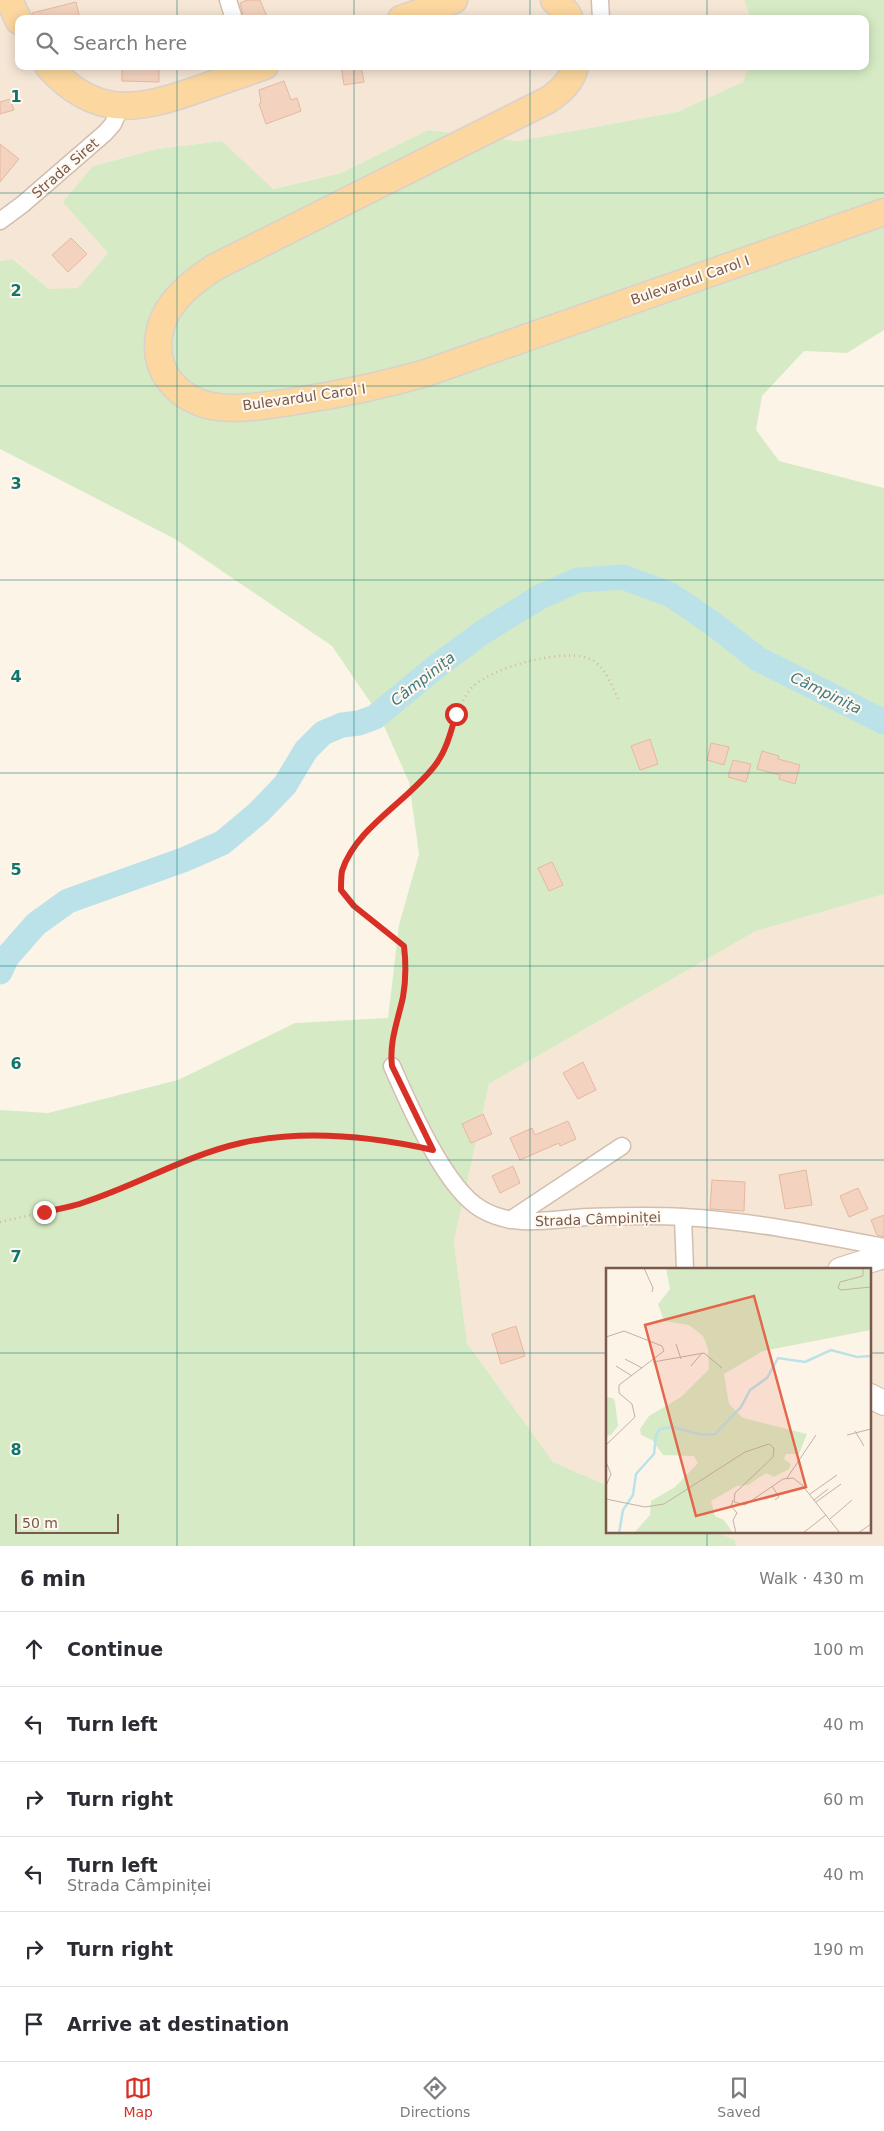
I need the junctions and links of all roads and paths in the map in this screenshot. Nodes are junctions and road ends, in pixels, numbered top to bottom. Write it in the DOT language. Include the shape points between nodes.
graph roads {
  1 [pos="9,0"];
  2 [pos="228,0"];
  3 [pos="454,0"];
  4 [pos="554,0"];
  5 [pos="600,0"];
  6 [pos="16,15"];
  7 [pos="233,15"];
  8 [pos="412,15"];
  9 [pos="569,15"];
  10 [pos="601,15"];
  11 [pos="52,70"];
  12 [pos="249,70"];
  13 [pos="573,70"];
  14 [pos="121,106"];
  15 [pos="884,212"];
  16 [pos="0,221"];
  17 [pos="619,700"];
  18 [pos="392,1066"];
  19 [pos="622,1146"];
  20 [pos="433,1150"];
  21 [pos="683,1217"];
  22 [pos="510,1220"];
  23 [pos="0,1222"];
  24 [pos="884,1247"];
  25 [pos="884,1256"];
  26 [pos="685,1268"];
  27 [pos="846,1268"];
  28 [pos="872,1397"];
  29 [pos="884,1404"];
  1 -- 6 [label="main road"];
  2 -- 7 [label="street"];
  3 -- 8 [label="main road"];
  4 -- 9 [label="main road"];
  5 -- 10 [label="street"];
  11 -- 14 [label="main road" via="68,86 92,100"];
  12 -- 14 [label="main road" via="154,104"];
  13 -- 15 [label="main road, Bulevardul Carol I" via="569,81 548,100 196,280 172,304 161,327 158,353 167,380 192,400 228,408 280,404 384,385"];
  14 -- 16 [label="street, Strada Siret" via="106,133"];
  17 -- 18 [label="path" via="601,666 591,659 556,655 499,670 470,690 456,714 437,763 349,855 342,873 341,890 354,906 404,946 404,988 390,1053"];
  18 -- 20 [label="street, Strada Câmpiniței"];
  19 -- 22 [label="street"];
  20 -- 22 [label="street, Strada Câmpiniței" via="470,1201 488,1213"];
  20 -- 23 [label="path" via="313,1135 240,1143 169,1167 85,1202"];
  21 -- 22 [label="street, Strada Câmpiniței"];
  21 -- 24 [label="street, Strada Câmpiniței" via="776,1226"];
  21 -- 26 [label="street"];
  25 -- 27 [label="main road"];
  28 -- 29 [label="main road"];
}
